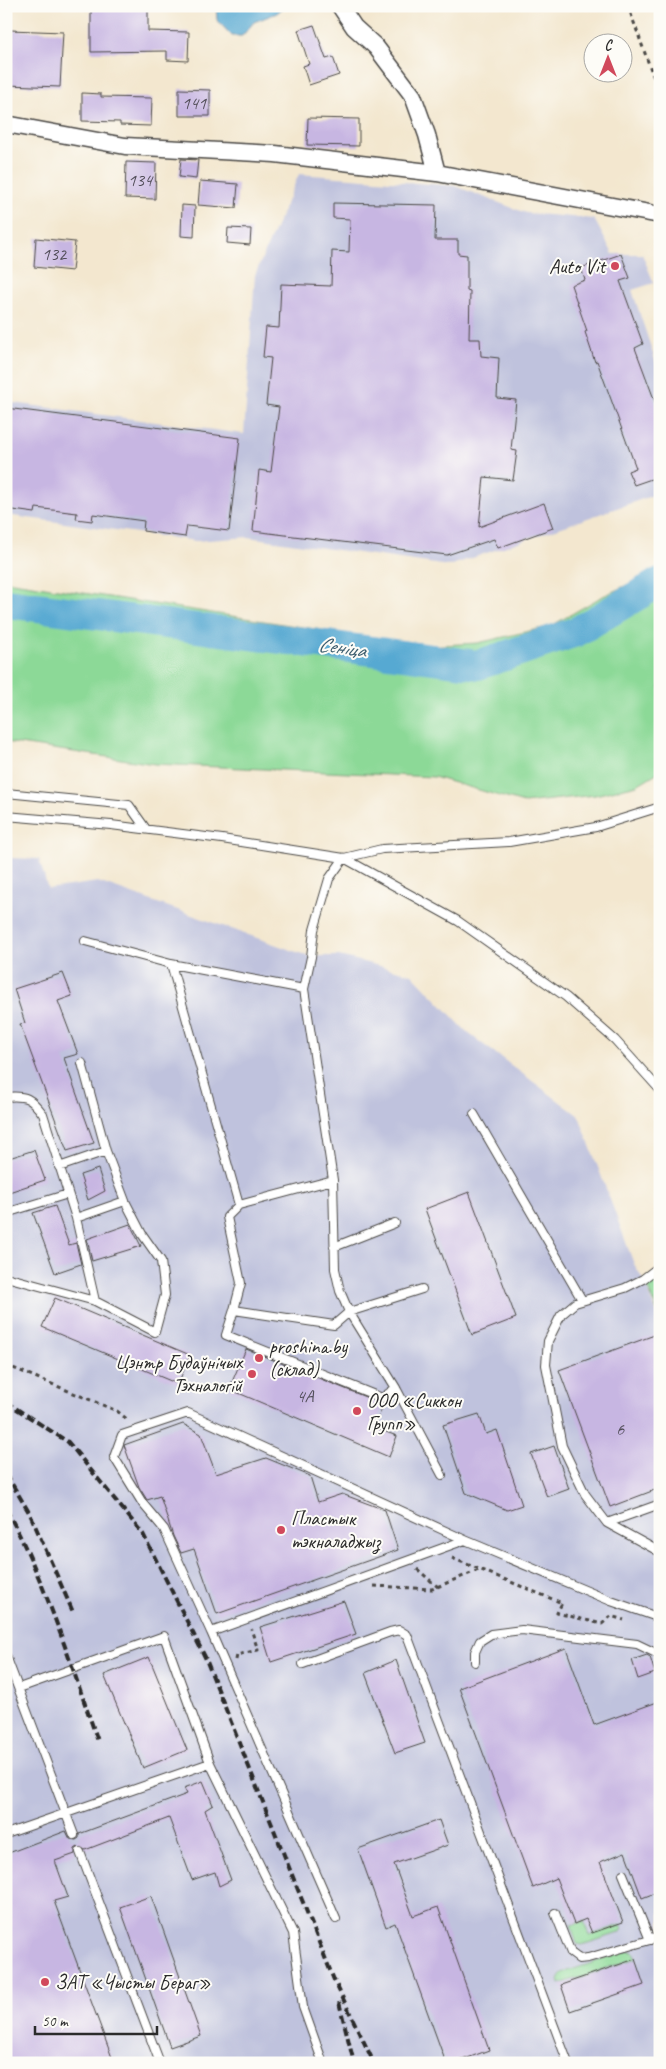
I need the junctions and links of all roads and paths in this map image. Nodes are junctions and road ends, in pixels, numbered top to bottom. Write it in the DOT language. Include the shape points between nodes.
graph roads {
  1 [pos="340,6"];
  2 [pos="628,6"];
  3 [pos="660,94"];
  4 [pos="6,124"];
  5 [pos="437,173"];
  6 [pos="660,215"];
  7 [pos="6,794"];
  8 [pos="660,807"];
  9 [pos="6,816"];
  10 [pos="146,829"];
  11 [pos="344,858"];
  12 [pos="85,941"];
  13 [pos="171,964"];
  14 [pos="304,989"];
  15 [pos="82,1063"];
  16 [pos="660,1090"];
  17 [pos="6,1097"];
  18 [pos="474,1114"];
  19 [pos="106,1151"];
  20 [pos="59,1167"];
  21 [pos="332,1180"];
  22 [pos="68,1194"];
  23 [pos="125,1202"];
  24 [pos="239,1204"];
  25 [pos="6,1213"];
  26 [pos="76,1218"];
  27 [pos="395,1223"];
  28 [pos="334,1247"];
  29 [pos="660,1266"];
  30 [pos="6,1277"];
  31 [pos="422,1289"];
  32 [pos="582,1300"];
  33 [pos="95,1301"];
  34 [pos="234,1310"];
  35 [pos="349,1312"];
  36 [pos="6,1365"];
  37 [pos="396,1388"];
  38 [pos="139,1429"];
  39 [pos="442,1475"];
  40 [pos="660,1504"];
  41 [pos="607,1523"];
  42 [pos="464,1540"];
  43 [pos="660,1552"];
  44 [pos="444,1561"];
  45 [pos="427,1567"];
  46 [pos="481,1569"];
  47 [pos="410,1572"];
  48 [pos="385,1581"];
  49 [pos="660,1618"];
  50 [pos="627,1620"];
  51 [pos="253,1625"];
  52 [pos="211,1632"];
  53 [pos="660,1655"];
  54 [pos="6,1656"];
  55 [pos="235,1662"];
  56 [pos="475,1662"];
  57 [pos="303,1664"];
  58 [pos="19,1688"];
  59 [pos="210,1763"];
  60 [pos="66,1812"];
  61 [pos="6,1834"];
  62 [pos="74,1836"];
  63 [pos="80,1852"];
  64 [pos="623,1874"];
  65 [pos="555,1913"];
  66 [pos="336,1919"];
  67 [pos="660,1937"];
  68 [pos="650,1940"];
  69 [pos="160,2063"];
  70 [pos="323,2063"];
  71 [pos="568,2063"];
  1 -- 5 [label="street" via="354,28 376,48 413,96 428,135"];
  2 -- 3 [label="path"];
  4 -- 5 [label="street" via="125,146 275,154"];
  5 -- 6 [label="street"];
  7 -- 10 [label="lane" via="129,805"];
  8 -- 11 [label="lane" via="596,827 509,842 382,850"];
  9 -- 10 [label="lane"];
  10 -- 11 [label="lane"];
  11 -- 14 [label="lane" via="329,879 314,930"];
  11 -- 16 [label="lane" via="458,921 566,997 614,1040"];
  12 -- 13 [label="lane"];
  13 -- 14 [label="lane"];
  13 -- 24 [label="lane"];
  14 -- 21 [label="lane"];
  15 -- 19 [label="lane"];
  17 -- 20 [label="lane" via="20,1096 32,1100 43,1114"];
  18 -- 32 [label="lane"];
  19 -- 20 [label="lane"];
  19 -- 23 [label="lane"];
  20 -- 22 [label="lane"];
  21 -- 24 [label="lane"];
  21 -- 28 [label="lane"];
  22 -- 25 [label="lane"];
  22 -- 26 [label="lane"];
  23 -- 26 [label="lane"];
  23 -- 33 [label="lane" via="160,1261 165,1295 155,1332"];
  24 -- 34 [label="lane" via="227,1217 241,1283"];
  26 -- 33 [label="lane"];
  27 -- 28 [label="lane"];
  28 -- 35 [label="lane" via="340,1291"];
  29 -- 32 [label="lane" via="624,1288"];
  30 -- 33 [label="lane"];
  31 -- 35 [label="lane"];
  32 -- 41 [label="lane" via="561,1314 548,1341 546,1366 562,1446 585,1494"];
  34 -- 35 [label="lane" via="334,1325"];
  34 -- 37 [label="lane" via="226,1335 382,1398"];
  35 -- 37 [label="lane"];
  36 -- 38 [label="path" via="117,1411"];
  37 -- 39 [label="lane"];
  38 -- 42 [label="lane" via="188,1413"];
  38 -- 52 [label="lane" via="122,1435 114,1457 143,1504 164,1529"];
  40 -- 41 [label="lane"];
  41 -- 43 [label="lane"];
  42 -- 49 [label="lane"];
  42 -- 52 [label="lane"];
  44 -- 46 [label="path" via="453,1558"];
  45 -- 47 [label="path"];
  46 -- 48 [label="path" via="432,1589 368,1586"];
  46 -- 50 [label="path" via="562,1602 557,1613 602,1624 611,1616"];
  51 -- 55 [label="path" via="251,1630 258,1650 237,1655"];
  52 -- 66 [label="lane"];
  53 -- 56 [label="lane" via="637,1644 522,1630 491,1634 480,1641"];
  54 -- 58 [label="lane"];
  57 -- 71 [label="lane" via="390,1632 399,1630 406,1635"];
  58 -- 59 [label="lane" via="164,1636"];
  58 -- 60 [label="lane"];
  59 -- 60 [label="lane"];
  59 -- 70 [label="lane" via="293,1933 303,2007"];
  60 -- 61 [label="lane"];
  60 -- 62 [label="lane"];
  63 -- 69 [label="lane"];
  64 -- 68 [label="lane"];
  65 -- 68 [label="lane" via="571,1953 578,1959"];
  67 -- 68 [label="lane"];
}
